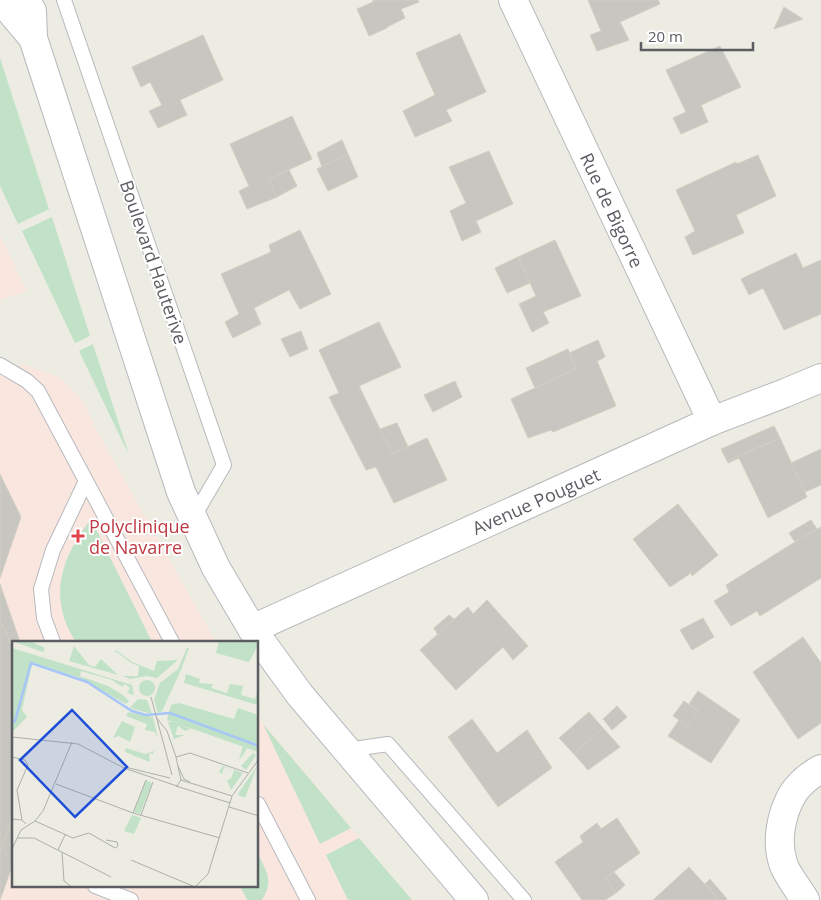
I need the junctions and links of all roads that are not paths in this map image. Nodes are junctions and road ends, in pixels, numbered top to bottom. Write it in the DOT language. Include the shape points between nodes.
graph roads {
  1 [pos="1,0"];
  2 [pos="26,0"];
  3 [pos="64,0"];
  4 [pos="512,0"];
  5 [pos="33,38"];
  6 [pos="0,365"];
  7 [pos="821,378"];
  8 [pos="712,421"];
  9 [pos="86,481"];
  10 [pos="193,518"];
  11 [pos="252,629"];
  12 [pos="53,641"];
  13 [pos="171,641"];
  14 [pos="347,750"];
  15 [pos="821,769"];
  16 [pos="259,806"];
  17 [pos="100,888"];
  18 [pos="131,900"];
  19 [pos="308,900"];
  20 [pos="474,900"];
  21 [pos="524,900"];
  22 [pos="805,900"];
  1 -- 5 [label="street"];
  2 -- 5 [label="street" via="32,11"];
  3 -- 10 [label="lane, Boulevard Hauterive" via="224,465"];
  4 -- 8 [label="street, Rue de Bigorre"];
  5 -- 10 [label="street" via="181,492"];
  6 -- 9 [label="lane" via="38,391"];
  7 -- 8 [label="street, Avenue Pouguet"];
  8 -- 11 [label="street, Avenue Pouguet"];
  9 -- 12 [label="lane" via="53,550 41,589 44,618"];
  9 -- 13 [label="lane"];
  10 -- 11 [label="street" via="216,568"];
  11 -- 14 [label="street" via="300,695"];
  14 -- 20 [label="street"];
  14 -- 21 [label="lane" via="388,744"];
  15 -- 22 [label="street" via="810,775 793,794 779,835 783,864"];
  16 -- 19 [label="lane"];
  17 -- 18 [label="lane"];
}
